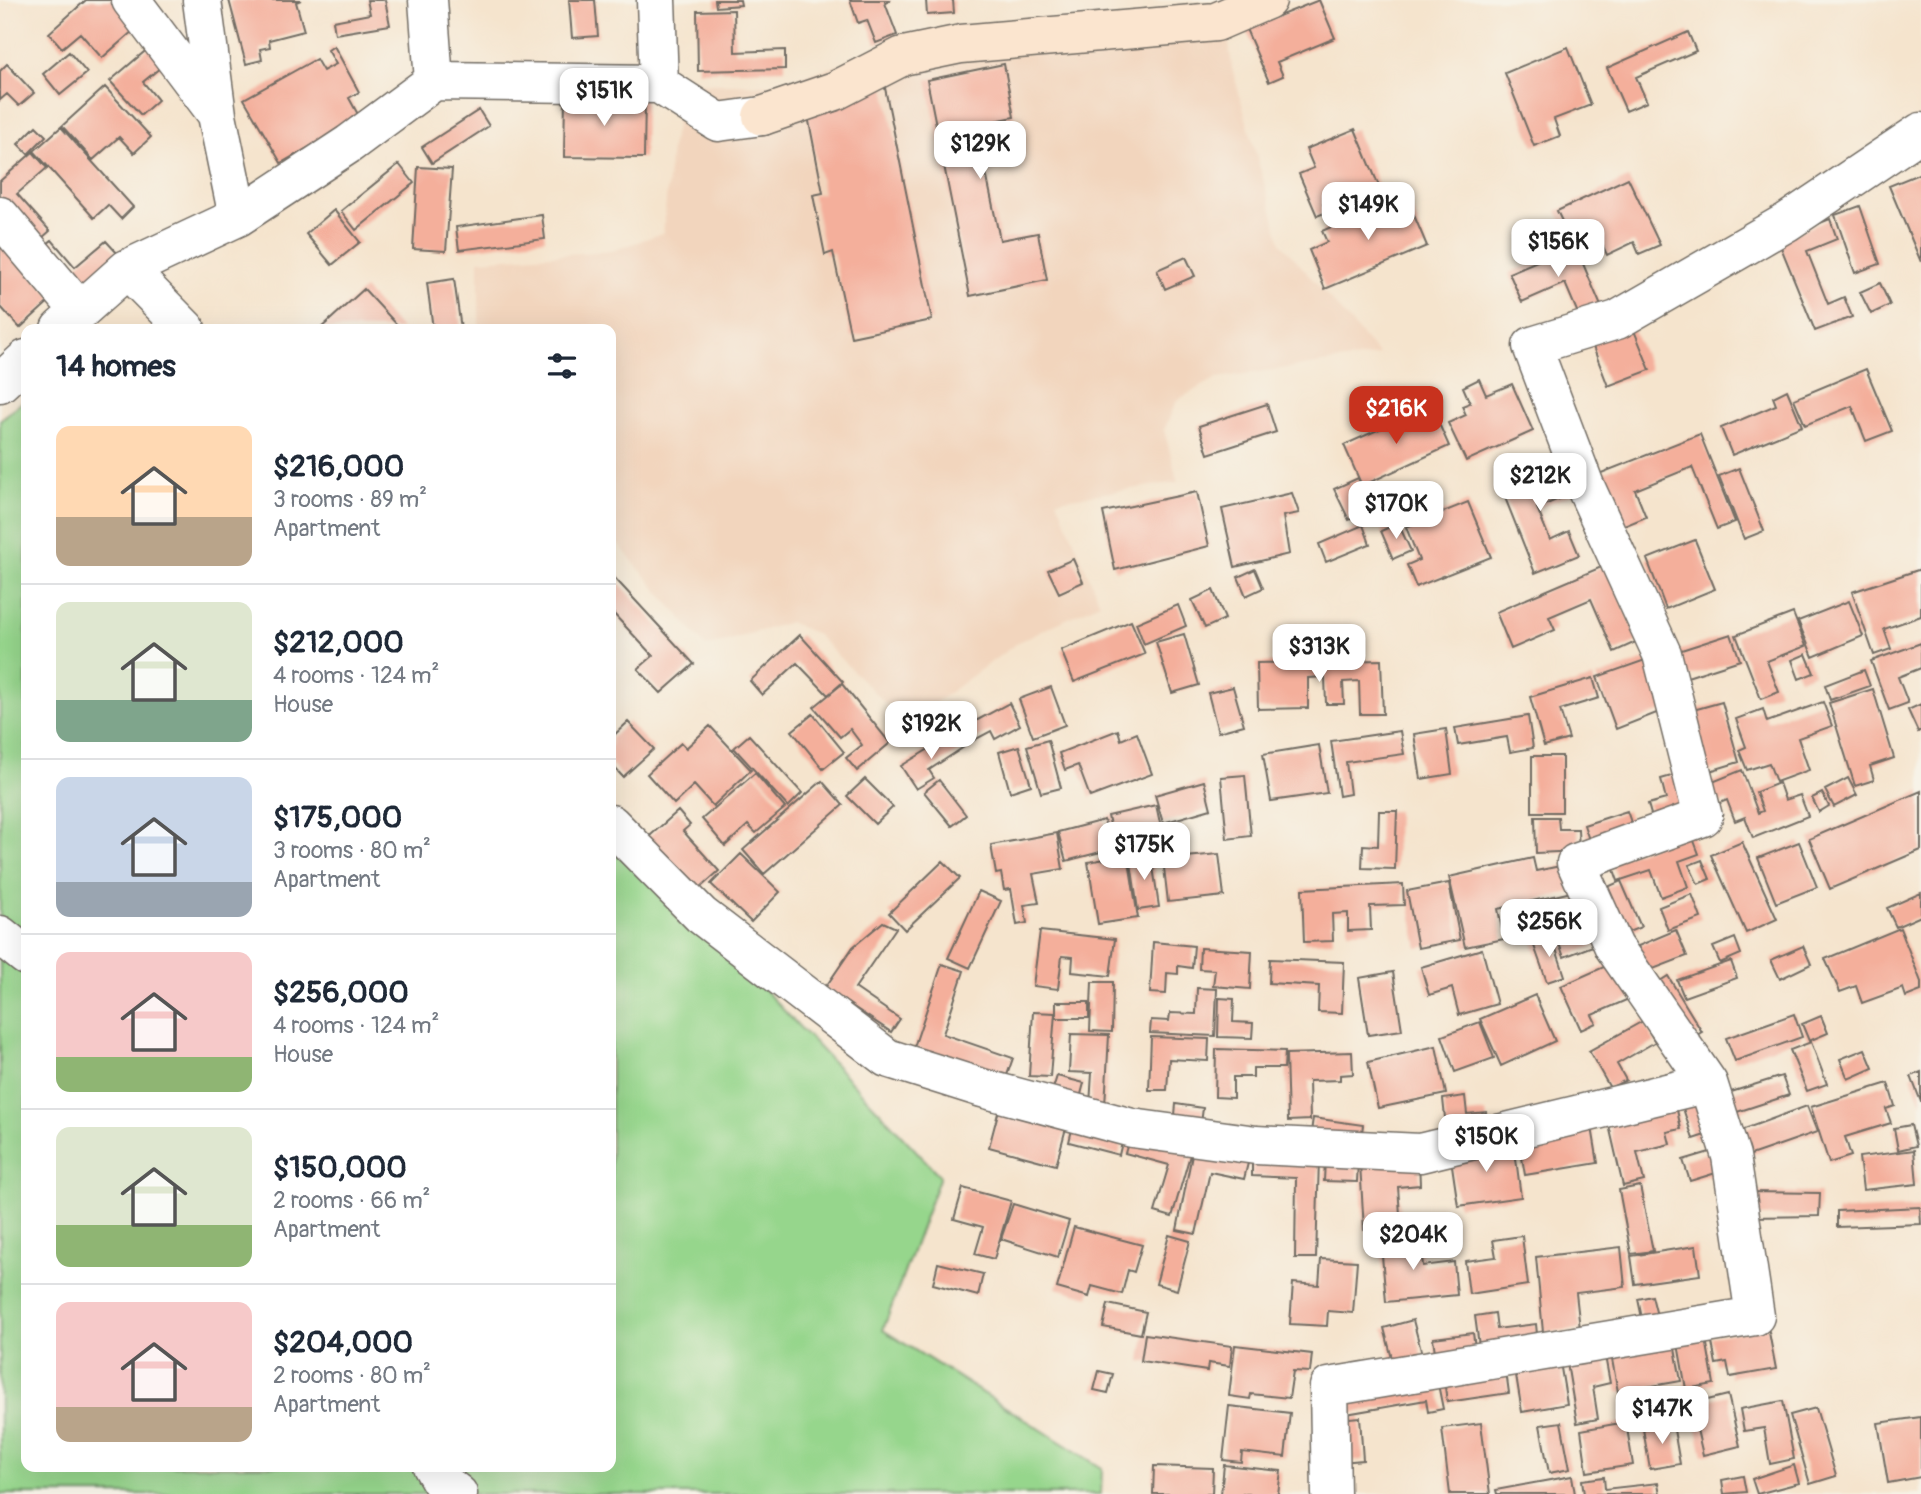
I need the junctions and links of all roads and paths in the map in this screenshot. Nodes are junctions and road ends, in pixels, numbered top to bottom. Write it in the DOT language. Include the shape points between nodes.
graph roads {
  1 [pos="131,0"];
  2 [pos="202,0"];
  3 [pos="428,0"];
  4 [pos="656,0"];
  5 [pos="1267,0"];
  6 [pos="434,80"];
  7 [pos="659,84"];
  8 [pos="217,115"];
  9 [pos="1921,132"];
  10 [pos="0,216"];
  11 [pos="238,216"];
  12 [pos="127,269"];
  13 [pos="70,320"];
  14 [pos="181,324"];
  15 [pos="21,364"];
  16 [pos="0,383"];
  17 [pos="616,829"];
  18 [pos="0,935"];
  19 [pos="21,952"];
  20 [pos="1708,1083"];
  21 [pos="435,1472"];
  22 [pos="458,1494"];
  23 [pos="1331,1494"];
  1 -- 8 [label="street"];
  2 -- 8 [label="street"];
  3 -- 6 [label="street"];
  4 -- 7 [label="street"];
  5 -- 7 [label="street" via="1216,22 961,44 903,56 835,91 762,116 718,122"];
  6 -- 7 [label="street"];
  6 -- 11 [label="street" via="349,144"];
  8 -- 11 [label="street"];
  9 -- 20 [label="street" via="1787,222 1617,320 1532,346 1585,486 1662,654 1703,817 1576,863 1614,947"];
  10 -- 13 [label="street"];
  11 -- 12 [label="street"];
  12 -- 13 [label="street"];
  12 -- 14 [label="street"];
  15 -- 16 [label="street"];
  17 -- 20 [label="street" via="701,915 887,1058 1132,1128 1256,1145 1420,1153"];
  18 -- 19 [label="street"];
  20 -- 23 [label="street" via="1731,1156 1755,1316 1329,1387"];
  21 -- 22 [label="street"];
}
